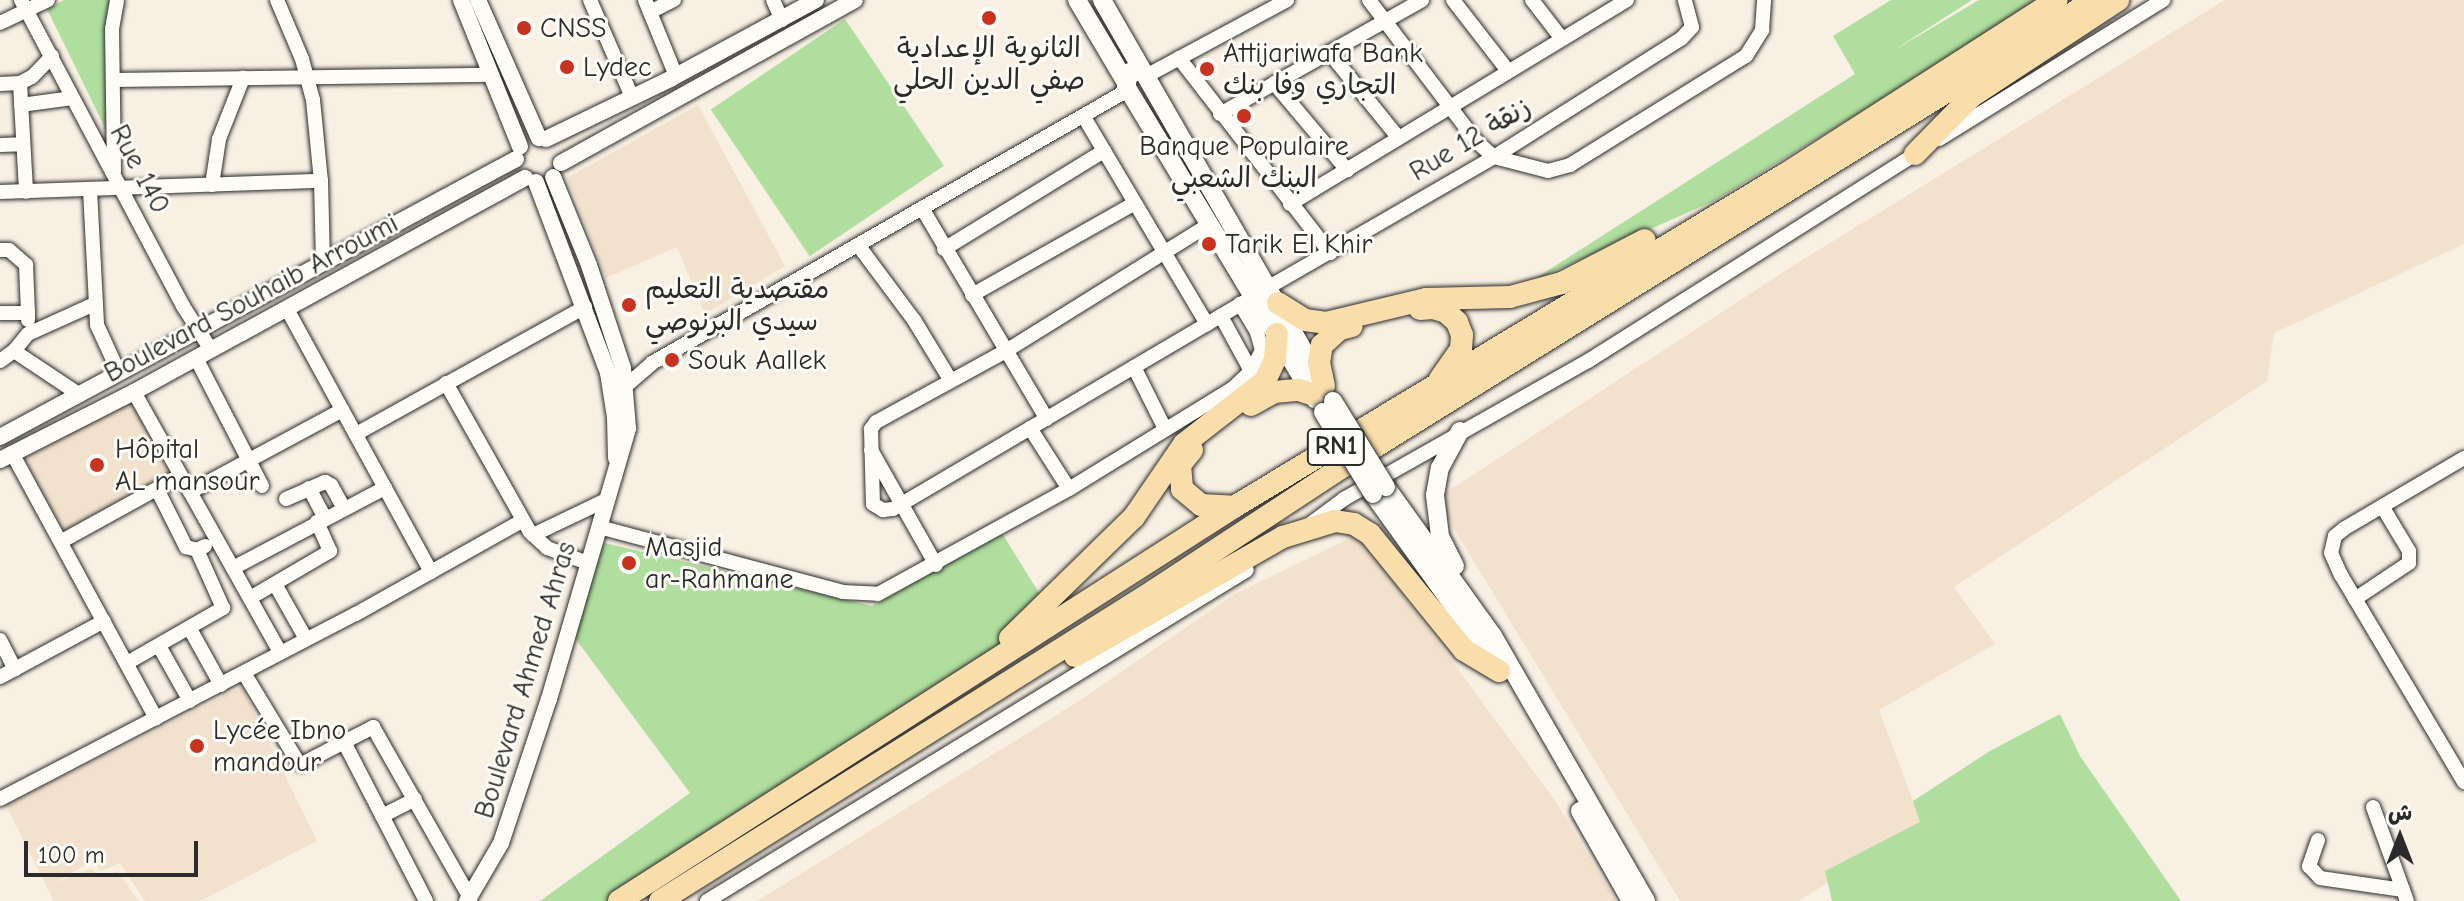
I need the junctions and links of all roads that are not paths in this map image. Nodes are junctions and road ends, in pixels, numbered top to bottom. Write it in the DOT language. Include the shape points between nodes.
graph roads {
  1 [pos="48,0"];
  2 [pos="117,0"];
  3 [pos="277,0"];
  4 [pos="461,0"];
  5 [pos="478,0"];
  6 [pos="590,0"];
  7 [pos="674,0"];
  8 [pos="773,0"];
  9 [pos="816,0"];
  10 [pos="855,0"];
  11 [pos="1077,0"];
  12 [pos="1102,0"];
  13 [pos="1287,0"];
  14 [pos="1369,0"];
  15 [pos="1422,0"];
  16 [pos="1453,0"];
  17 [pos="1532,0"];
  18 [pos="1685,0"];
  19 [pos="1764,0"];
  20 [pos="2057,0"];
  21 [pos="2094,0"];
  22 [pos="2118,0"];
  23 [pos="2163,0"];
  24 [pos="1618,2"];
  25 [pos="1270,4"];
  26 [pos="25,5"];
  27 [pos="647,6"];
  28 [pos="782,20"];
  29 [pos="1386,21"];
  30 [pos="0,23"];
  31 [pos="1562,39"];
  32 [pos="1329,52"];
  33 [pos="52,56"];
  34 [pos="1179,58"];
  35 [pos="1508,71"];
  36 [pos="492,75"];
  37 [pos="676,76"];
  38 [pos="308,77"];
  39 [pos="243,78"];
  40 [pos="114,80"];
  41 [pos="20,83"];
  42 [pos="1138,83"];
  43 [pos="1274,83"];
  44 [pos="0,84"];
  45 [pos="632,97"];
  46 [pos="73,98"];
  47 [pos="21,105"];
  48 [pos="1450,107"];
  49 [pos="1220,114"];
  50 [pos="1084,117"];
  51 [pos="1397,136"];
  52 [pos="542,138"];
  53 [pos="23,144"];
  54 [pos="0,145"];
  55 [pos="1104,151"];
  56 [pos="518,153"];
  57 [pos="1915,154"];
  58 [pos="1494,157"];
  59 [pos="557,170"];
  60 [pos="1347,170"];
  61 [pos="113,175"];
  62 [pos="1784,175"];
  63 [pos="530,180"];
  64 [pos="321,181"];
  65 [pos="212,185"];
  66 [pos="121,189"];
  67 [pos="90,190"];
  68 [pos="0,192"];
  69 [pos="26,192"];
  70 [pos="1135,203"];
  71 [pos="1290,204"];
  72 [pos="922,208"];
  73 [pos="1210,224"];
  74 [pos="858,245"];
  75 [pos="944,249"];
  76 [pos="0,250"];
  77 [pos="1165,252"];
  78 [pos="1330,253"];
  79 [pos="323,264"];
  80 [pos="972,295"];
  81 [pos="1260,298"];
  82 [pos="94,304"];
  83 [pos="585,307"];
  84 [pos="287,309"];
  85 [pos="0,313"];
  86 [pos="28,313"];
  87 [pos="1221,316"];
  88 [pos="1207,324"];
  89 [pos="1284,330"];
  90 [pos="197,331"];
  91 [pos="28,334"];
  92 [pos="14,351"];
  93 [pos="1004,352"];
  94 [pos="204,354"];
  95 [pos="0,361"];
  96 [pos="1134,367"];
  97 [pos="1251,371"];
  98 [pos="119,373"];
  99 [pos="617,379"];
  100 [pos="951,381"];
  101 [pos="446,383"];
  102 [pos="1431,390"];
  103 [pos="134,392"];
  104 [pos="80,395"];
  105 [pos="1323,398"];
  106 [pos="342,410"];
  107 [pos="1047,419"];
  108 [pos="1030,428"];
  109 [pos="1165,429"];
  110 [pos="1460,431"];
  111 [pos="356,434"];
  112 [pos="0,437"];
  113 [pos="871,450"];
  114 [pos="6,456"];
  115 [pos="2464,458"];
  116 [pos="249,460"];
  117 [pos="180,476"];
  118 [pos="262,486"];
  119 [pos="309,488"];
  120 [pos="385,488"];
  121 [pos="1069,489"];
  122 [pos="158,491"];
  123 [pos="1380,491"];
  124 [pos="190,492"];
  125 [pos="286,499"];
  126 [pos="608,499"];
  127 [pos="903,504"];
  128 [pos="2382,506"];
  129 [pos="1234,507"];
  130 [pos="344,508"];
  131 [pos="321,520"];
  132 [pos="522,521"];
  133 [pos="599,527"];
  134 [pos="1303,529"];
  135 [pos="533,535"];
  136 [pos="215,540"];
  137 [pos="62,541"];
  138 [pos="197,550"];
  139 [pos="588,563"];
  140 [pos="936,565"];
  141 [pos="233,568"];
  142 [pos="431,572"];
  143 [pos="275,584"];
  144 [pos="250,598"];
  145 [pos="2355,599"];
  146 [pos="104,621"];
  147 [pos="190,629"];
  148 [pos="306,639"];
  149 [pos="0,640"];
  150 [pos="159,646"];
  151 [pos="280,652"];
  152 [pos="127,663"];
  153 [pos="15,669"];
  154 [pos="1499,671"];
  155 [pos="244,673"];
  156 [pos="0,677"];
  157 [pos="221,685"];
  158 [pos="1526,694"];
  159 [pos="190,701"];
  160 [pos="972,701"];
  161 [pos="156,718"];
  162 [pos="344,742"];
  163 [pos="845,756"];
  164 [pos="2459,761"];
  165 [pos="2464,782"];
  166 [pos="0,799"];
  167 [pos="415,799"];
  168 [pos="2373,807"];
  169 [pos="382,816"];
  170 [pos="2318,840"];
  171 [pos="2405,895"];
  172 [pos="469,899"];
  173 [pos="426,901"];
  174 [pos="619,901"];
  175 [pos="660,901"];
  176 [pos="707,901"];
  177 [pos="1631,901"];
  178 [pos="1646,901"];
  1 -- 26 [label="street"];
  2 -- 40 [label="street"];
  3 -- 38 [label="street"];
  4 -- 36 [label="street"];
  5 -- 52 [label="street"];
  6 -- 45 [label="street"];
  7 -- 27 [label="street"];
  8 -- 28 [label="street"];
  9 -- 28 [label="street"];
  10 -- 59 [label="street"];
  11 -- 42 [label="main road"];
  12 -- 42 [label="main road"];
  13 -- 25 [label="street"];
  14 -- 29 [label="street"];
  15 -- 29 [label="street"];
  16 -- 35 [label="street"];
  17 -- 31 [label="street"];
  18 -- 58 [label="street, Rue 12 زنقة" via="1692,27 1681,39"];
  19 -- 58 [label="street" via="1762,30 1746,56 1561,169 1548,171"];
  20 -- 62 [label="highway, RN1"];
  21 -- 160 [label="highway, RN1"];
  22 -- 57 [label="highway" via="1972,96"];
  23 -- 57 [label="street"];
  24 -- 31 [label="street"];
  25 -- 34 [label="street"];
  26 -- 30 [label="street"];
  26 -- 33 [label="street, Rue 140"];
  27 -- 37 [label="street"];
  28 -- 37 [label="street"];
  29 -- 32 [label="street"];
  29 -- 48 [label="street"];
  31 -- 35 [label="street"];
  32 -- 43 [label="street"];
  32 -- 51 [label="street"];
  33 -- 41 [label="street"];
  33 -- 46 [label="street, Rue 140"];
  34 -- 42 [label="street"];
  34 -- 49 [label="street"];
  35 -- 48 [label="street"];
  36 -- 38 [label="street"];
  36 -- 56 [label="street"];
  37 -- 45 [label="street"];
  38 -- 39 [label="street"];
  38 -- 64 [label="street"];
  39 -- 40 [label="street"];
  39 -- 65 [label="street" via="219,139"];
  40 -- 61 [label="street"];
  41 -- 44 [label="street"];
  41 -- 47 [label="street"];
  42 -- 50 [label="street"];
  42 -- 73 [label="main road"];
  42 -- 81 [label="main road"];
  43 -- 49 [label="street"];
  43 -- 60 [label="street"];
  45 -- 52 [label="street"];
  46 -- 47 [label="street"];
  46 -- 61 [label="street, Rue 140"];
  47 -- 53 [label="street"];
  48 -- 51 [label="street"];
  48 -- 58 [label="street"];
  49 -- 71 [label="street"];
  50 -- 55 [label="street"];
  50 -- 72 [label="street"];
  51 -- 60 [label="street"];
  52 -- 56 [label="street, Boulevard Souhaib Arroumi"];
  52 -- 59 [label="street" via="558,148"];
  53 -- 54 [label="street"];
  53 -- 69 [label="street"];
  55 -- 70 [label="street"];
  55 -- 75 [label="street"];
  56 -- 63 [label="street"];
  56 -- 79 [label="street, Boulevard Souhaib Arroumi"];
  57 -- 110 [label="street" via="1588,361"];
  58 -- 78 [label="street, Rue 12 زنقة"];
  59 -- 63 [label="street, Boulevard Souhaib Arroumi"];
  59 -- 99 [label="street" via="589,265"];
  60 -- 71 [label="street"];
  61 -- 66 [label="street, Rue 140"];
  62 -- 81 [label="highway" via="1537,291 1510,297 1426,299 1326,323 1305,320"];
  62 -- 102 [label="highway, RN1"];
  63 -- 83 [label="street"];
  63 -- 84 [label="street, Boulevard Souhaib Arroumi"];
  64 -- 65 [label="street"];
  64 -- 79 [label="street"];
  65 -- 66 [label="street"];
  66 -- 67 [label="street"];
  66 -- 90 [label="street, Rue 140"];
  67 -- 69 [label="street"];
  67 -- 82 [label="street"];
  68 -- 69 [label="street"];
  70 -- 77 [label="street"];
  70 -- 80 [label="street"];
  71 -- 78 [label="street"];
  72 -- 74 [label="street"];
  72 -- 75 [label="street"];
  73 -- 77 [label="street"];
  73 -- 81 [label="main road"];
  74 -- 99 [label="street"];
  74 -- 100 [label="street"];
  75 -- 80 [label="street"];
  76 -- 86 [label="street" via="9,250 26,265"];
  77 -- 88 [label="street"];
  77 -- 93 [label="street"];
  78 -- 81 [label="street, Rue 12 زنقة"];
  79 -- 90 [label="street, Boulevard Souhaib Arroumi"];
  80 -- 93 [label="street"];
  81 -- 87 [label="street, Rue 12 زنقة"];
  81 -- 89 [label="main road"];
  81 -- 97 [label="street" via="1262,347"];
  82 -- 91 [label="street"];
  82 -- 98 [label="street" via="97,325"];
  83 -- 99 [label="street"];
  83 -- 101 [label="street"];
  84 -- 94 [label="street, Boulevard Souhaib Arroumi"];
  84 -- 106 [label="street"];
  85 -- 86 [label="street"];
  86 -- 91 [label="street"];
  87 -- 88 [label="street, Rue 12 زنقة"];
  87 -- 97 [label="street"];
  88 -- 96 [label="street, Rue 12 زنقة"];
  89 -- 105 [label="main road"];
  89 -- 163 [label="highway" via="1265,381 1184,444 1116,537 1007,641"];
  90 -- 94 [label="street, Rue 140"];
  90 -- 98 [label="street, Boulevard Souhaib Arroumi"];
  91 -- 92 [label="street"];
  92 -- 95 [label="street"];
  92 -- 104 [label="street"];
  93 -- 100 [label="street"];
  93 -- 107 [label="street"];
  94 -- 103 [label="street, Boulevard Souhaib Arroumi"];
  94 -- 116 [label="street, Rue 140"];
  96 -- 107 [label="street, Rue 12 زنقة"];
  96 -- 109 [label="street"];
  97 -- 109 [label="street" via="1233,388"];
  98 -- 104 [label="street, Boulevard Souhaib Arroumi"];
  99 -- 126 [label="street, Boulevard Ahmed Ahras" via="616,467"];
  100 -- 113 [label="street" via="876,422"];
  101 -- 111 [label="street"];
  101 -- 132 [label="street"];
  102 -- 105 [label="highway" via="1461,349 1462,335 1457,322 1433,308 1340,329 1327,337 1319,354"];
  102 -- 129 [label="highway, RN1"];
  103 -- 114 [label="street, Boulevard Souhaib Arroumi"];
  103 -- 117 [label="street"];
  104 -- 112 [label="street, Boulevard Souhaib Arroumi"];
  105 -- 123 [label="main road, bridge"];
  105 -- 129 [label="highway" via="1286,389 1262,397 1186,454 1179,477 1190,499"];
  106 -- 111 [label="street"];
  106 -- 116 [label="street"];
  107 -- 108 [label="street, Rue 12 زنقة"];
  108 -- 121 [label="street"];
  108 -- 127 [label="street, Rue 12 زنقة"];
  109 -- 121 [label="street"];
  110 -- 134 [label="street"];
  110 -- 158 [label="main road" via="1440,468 1437,523 1445,549 1508,651"];
  111 -- 120 [label="street"];
  113 -- 127 [label="street"];
  113 -- 127 [label="street" via="873,504 883,510"];
  114 -- 137 [label="street"];
  115 -- 128 [label="street"];
  116 -- 118 [label="street, Rue 140"];
  116 -- 124 [label="street"];
  117 -- 122 [label="street"];
  117 -- 124 [label="street"];
  119 -- 125 [label="street"];
  119 -- 130 [label="street" via="331,485"];
  119 -- 131 [label="street"];
  120 -- 130 [label="street"];
  120 -- 142 [label="street"];
  121 -- 140 [label="street"];
  122 -- 137 [label="street"];
  122 -- 138 [label="street" via="186,547"];
  123 -- 154 [label="main road"];
  123 -- 158 [label="main road" via="1493,636"];
  124 -- 136 [label="street"];
  126 -- 133 [label="street, Boulevard Ahmed Ahras"];
  126 -- 135 [label="street"];
  127 -- 140 [label="street"];
  128 -- 145 [label="street" via="2345,528 2332,544 2333,563"];
  128 -- 145 [label="street" via="2409,551 2409,563"];
  129 -- 163 [label="highway, RN1"];
  130 -- 131 [label="street"];
  131 -- 141 [label="street"];
  131 -- 143 [label="street" via="330,551"];
  132 -- 135 [label="street"];
  132 -- 142 [label="street"];
  133 -- 139 [label="street, Boulevard Ahmed Ahras"];
  133 -- 140 [label="street" via="856,595 878,594"];
  134 -- 154 [label="highway" via="1335,521 1370,534 1457,643"];
  134 -- 160 [label="highway" via="1046,673"];
  134 -- 176 [label="street" via="1241,574"];
  135 -- 139 [label="street" via="547,548"];
  136 -- 138 [label="street"];
  136 -- 141 [label="street"];
  137 -- 146 [label="street"];
  138 -- 147 [label="street" via="224,606"];
  139 -- 172 [label="street, Boulevard Ahmed Ahras" via="501,843"];
  141 -- 144 [label="street"];
  142 -- 148 [label="street"];
  143 -- 144 [label="street"];
  143 -- 148 [label="street"];
  144 -- 151 [label="street"];
  145 -- 164 [label="street"];
  146 -- 152 [label="street"];
  146 -- 153 [label="street"];
  147 -- 150 [label="street"];
  147 -- 157 [label="street"];
  148 -- 151 [label="street"];
  149 -- 153 [label="street"];
  150 -- 152 [label="street"];
  150 -- 159 [label="street"];
  151 -- 155 [label="street"];
  152 -- 161 [label="street"];
  153 -- 156 [label="street"];
  154 -- 177 [label="main road"];
  155 -- 157 [label="street"];
  155 -- 162 [label="street" via="298,762"];
  157 -- 159 [label="street"];
  158 -- 178 [label="main road"];
  159 -- 161 [label="street"];
  160 -- 175 [label="highway, RN1"];
  161 -- 166 [label="street"];
  162 -- 167 [label="street" via="373,727"];
  162 -- 169 [label="street"];
  163 -- 174 [label="highway, RN1"];
  164 -- 165 [label="street"];
  167 -- 169 [label="street"];
  167 -- 172 [label="street"];
  168 -- 171 [label="street"];
  169 -- 173 [label="street"];
  170 -- 171 [label="street" via="2309,866 2313,874"];
}
